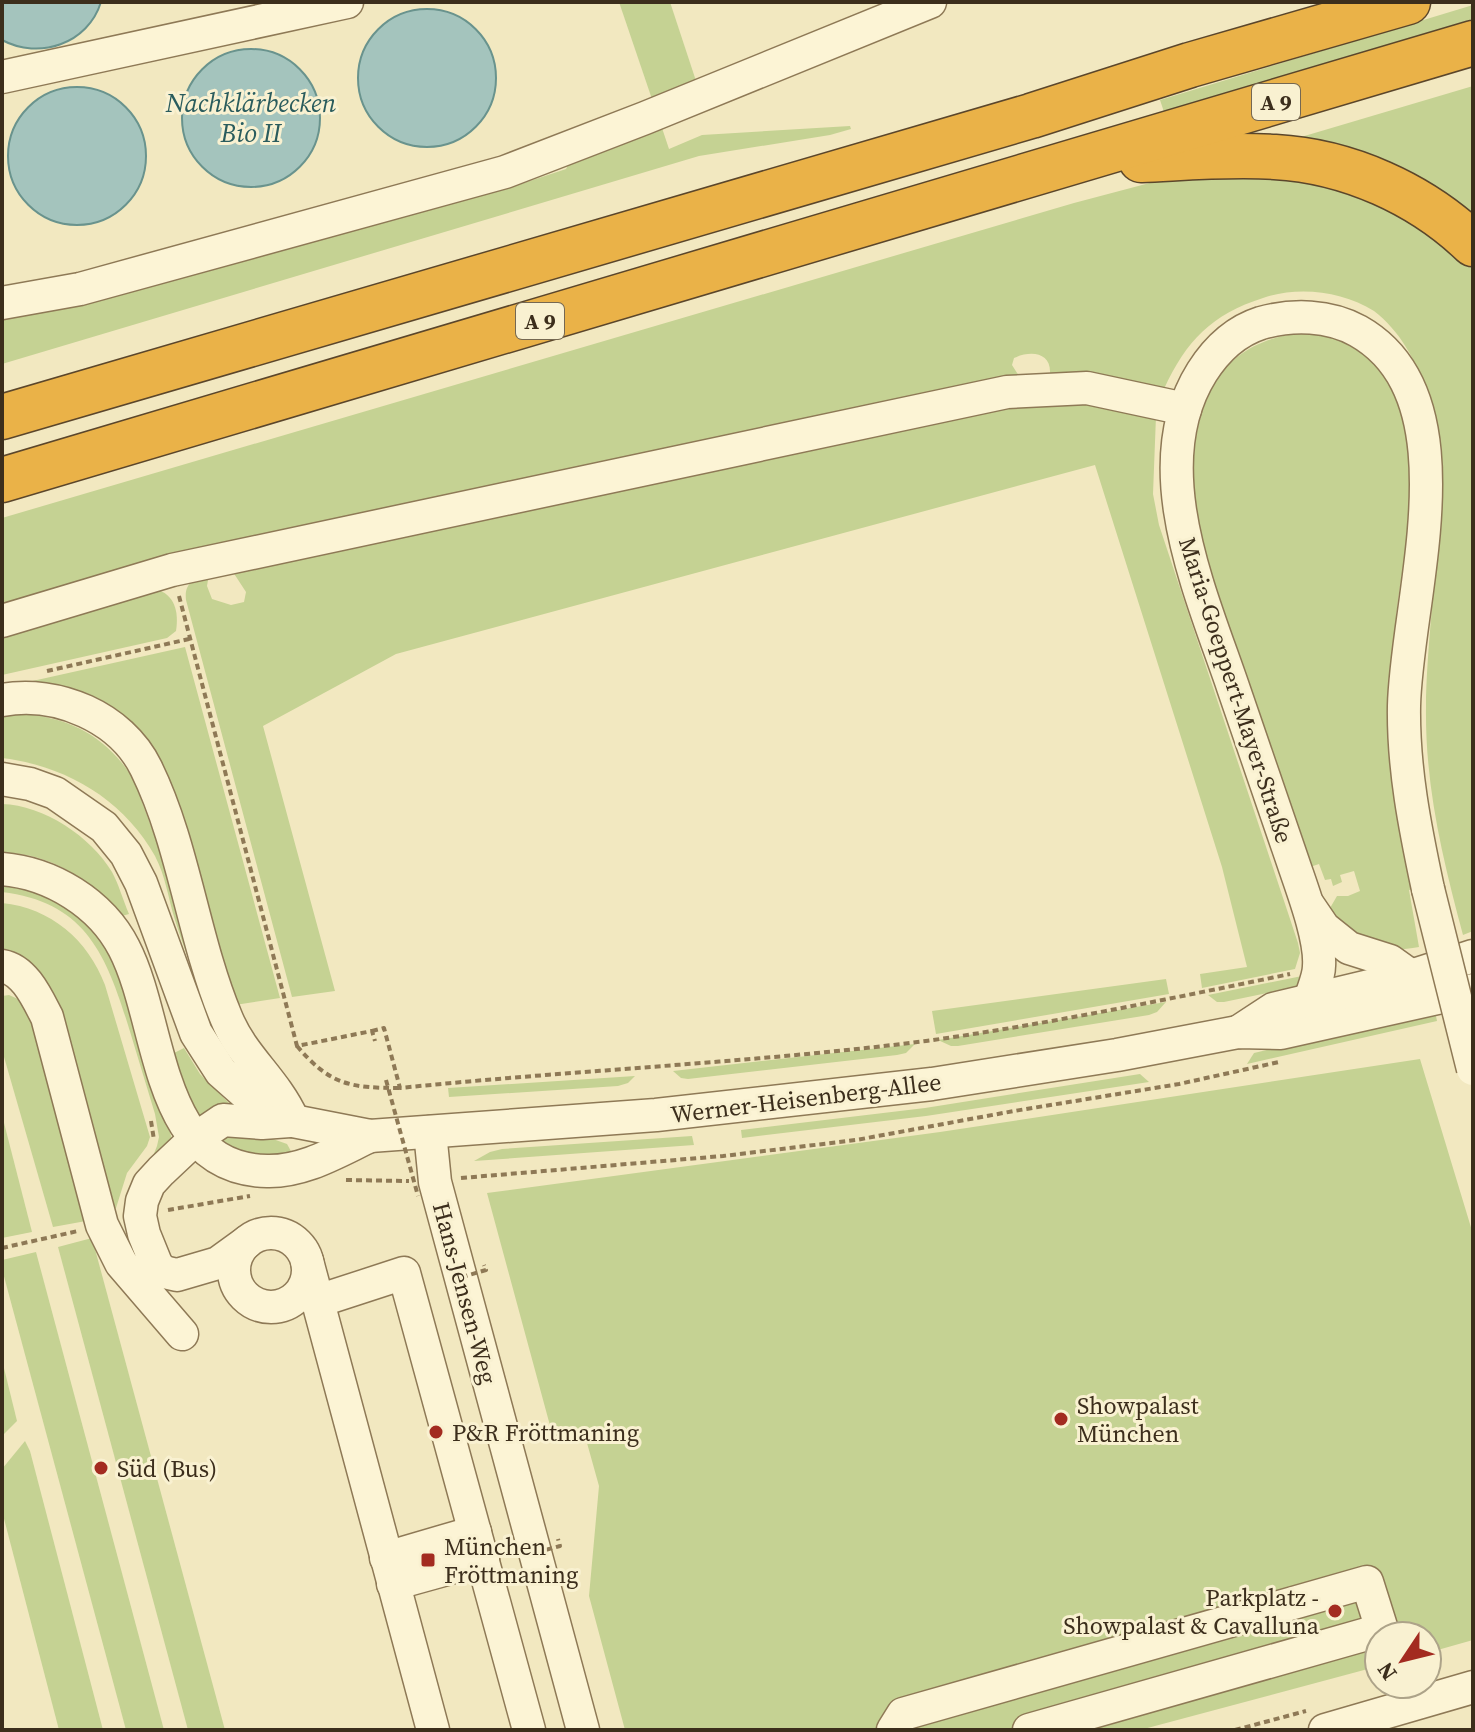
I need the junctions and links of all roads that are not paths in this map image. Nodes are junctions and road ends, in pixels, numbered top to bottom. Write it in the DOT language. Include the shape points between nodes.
graph roads {
  1 [pos="347,2"];
  2 [pos="930,2"];
  3 [pos="1408,2"];
  4 [pos="1473,43"];
  5 [pos="2,77"];
  6 [pos="1079,161"];
  7 [pos="1473,244"];
  8 [pos="2,303"];
  9 [pos="1185,409"];
  10 [pos="2,417"];
  11 [pos="2,480"];
  12 [pos="2,621"];
  13 [pos="2,700"];
  14 [pos="2,779"];
  15 [pos="2,869"];
  16 [pos="1307,904"];
  17 [pos="1473,956"];
  18 [pos="2,966"];
  19 [pos="1411,976"];
  20 [pos="1473,990"];
  21 [pos="1310,1000"];
  22 [pos="1238,1032"];
  23 [pos="1473,1069"];
  24 [pos="293,1121"];
  25 [pos="430,1132"];
  26 [pos="370,1136"];
  27 [pos="203,1147"];
  28 [pos="247,1242"];
  29 [pos="307,1261"];
  30 [pos="169,1266"];
  31 [pos="318,1301"];
  32 [pos="479,1545"];
  33 [pos="389,1571"];
  34 [pos="1377,1620"];
  35 [pos="1363,1635"];
  36 [pos="1473,1687"];
  37 [pos="1443,1691"];
  38 [pos="1389,1700"];
  39 [pos="433,1730"];
  40 [pos="529,1730"];
  41 [pos="583,1730"];
  42 [pos="893,1730"];
  43 [pos="1029,1730"];
  44 [pos="1325,1730"];
  1 -- 5 [label="street"];
  2 -- 8 [label="street" via="505,172 80,289"];
  3 -- 10 [label="highway, A 9"];
  4 -- 6 [label="highway, A 9"];
  6 -- 7 [label="highway" via="1228,155 1319,164 1370,178 1408,196"];
  6 -- 11 [label="highway, A 9"];
  9 -- 12 [label="street" via="1087,388 1007,392 172,570"];
  9 -- 16 [label="street, Maria-Goeppert-Mayer-Straße" via="1177,469 1184,534"];
  9 -- 23 [label="street, Maria-Goeppert-Mayer-Straße, bridge" via="1195,382 1223,345 1240,332 1282,318 1349,326 1370,338 1402,373 1423,428 1425,458 1404,705 1409,791"];
  13 -- 24 [label="street" via="61,702 86,711 126,739 146,766 225,1015 247,1054 281,1094"];
  14 -- 24 [label="street, Werner-Heisenberg-Allee" via="55,793 104,827 141,883 203,1048 247,1095"];
  15 -- 27 [label="street" via="51,881 81,898 113,930 134,974 175,1106"];
  16 -- 19 [label="street, Maria-Goeppert-Mayer-Straße" via="1324,928 1349,948 1390,961"];
  16 -- 21 [label="street, Maria-Goeppert-Mayer-Straße" via="1320,967"];
  17 -- 19 [label="street, Werner-Heisenberg-Allee"];
  18 -- 30 [label="street" via="31,987 47,1017 102,1225 121,1263 182,1334"];
  19 -- 21 [label="street, Werner-Heisenberg-Allee"];
  20 -- 22 [label="street, Werner-Heisenberg-Allee" via="1281,1033"];
  21 -- 22 [label="street, Werner-Heisenberg-Allee" via="1273,1009"];
  22 -- 25 [label="street, Werner-Heisenberg-Allee" via="840,1096"];
  24 -- 26 [label="street, Werner-Heisenberg-Allee"];
  24 -- 27 [label="street" via="223,1120"];
  25 -- 26 [label="street, Werner-Heisenberg-Allee"];
  25 -- 41 [label="street, Hans-Jensen-Weg" via="426,1189"];
  26 -- 27 [label="street, Werner-Heisenberg-Allee" via="318,1161 267,1171 239,1166"];
  27 -- 30 [label="street" via="165,1193 160,1211"];
  28 -- 29 [label="street" via="269,1233 282,1235 293,1240"];
  28 -- 29 [label="street" via="234,1275 245,1296 266,1307 298,1295"];
  28 -- 30 [label="street" via="175,1256"];
  29 -- 31 [label="street"];
  31 -- 32 [label="street" via="404,1273"];
  31 -- 33 [label="street"];
  32 -- 33 [label="street"];
  32 -- 40 [label="street"];
  33 -- 39 [label="street"];
  34 -- 42 [label="street" via="1367,1582 903,1714"];
  35 -- 43 [label="street"];
  36 -- 37 [label="street"];
  38 -- 44 [label="street"];
}
